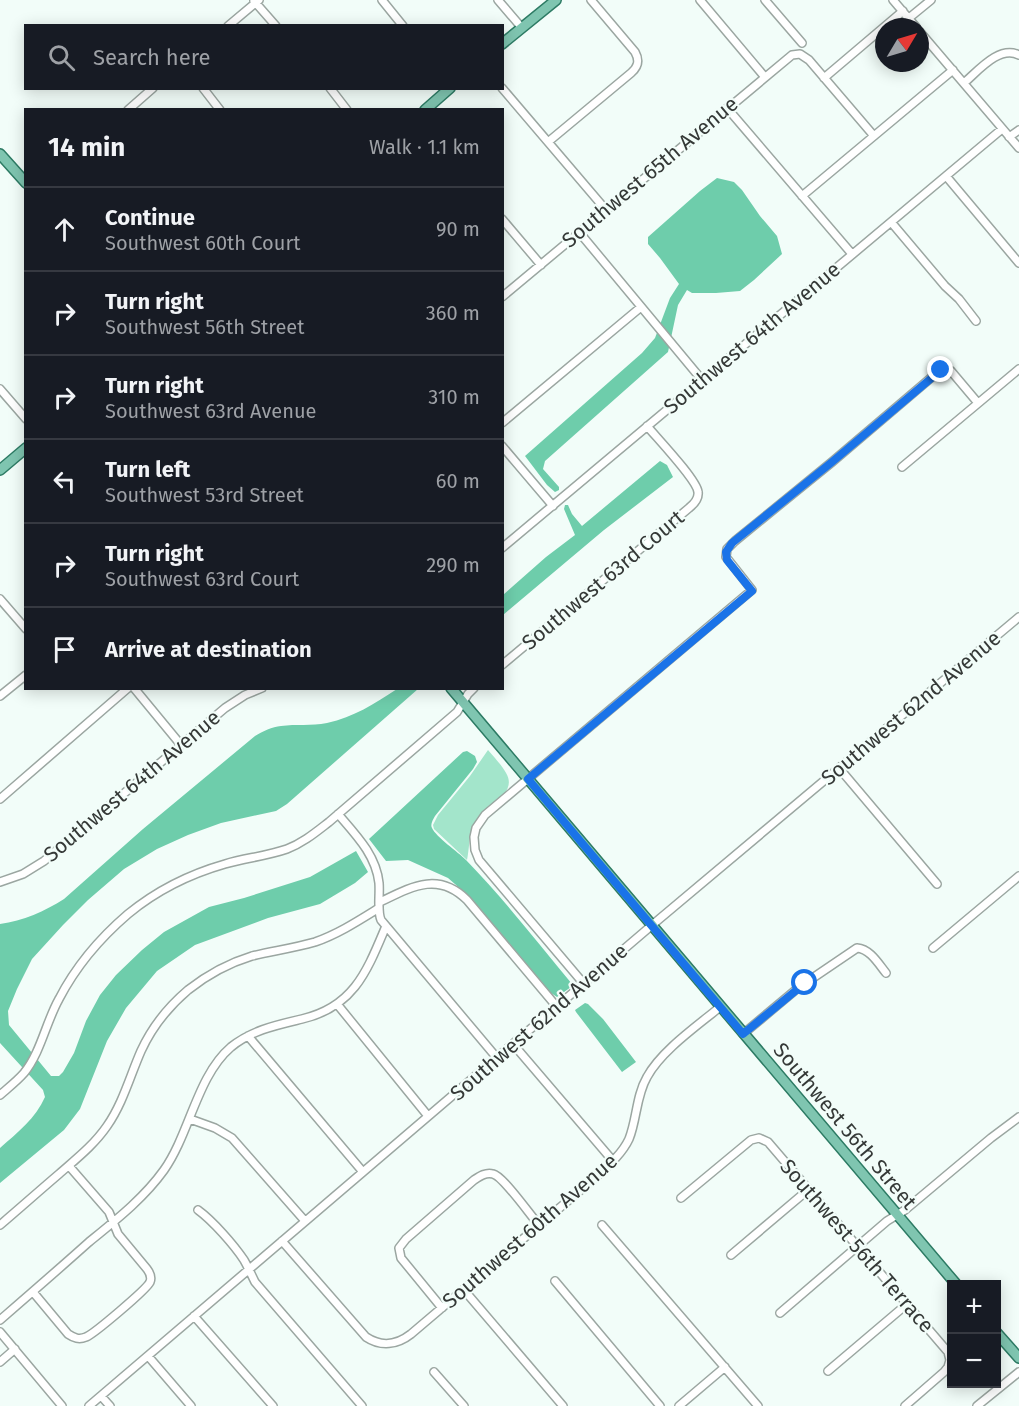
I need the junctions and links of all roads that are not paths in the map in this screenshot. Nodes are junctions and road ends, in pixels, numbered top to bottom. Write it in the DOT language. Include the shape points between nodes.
graph roads {
  1 [pos="382,0"];
  2 [pos="498,0"];
  3 [pos="556,0"];
  4 [pos="591,0"];
  5 [pos="700,0"];
  6 [pos="765,0"];
  7 [pos="893,0"];
  8 [pos="931,0"];
  9 [pos="256,1"];
  10 [pos="903,11"];
  11 [pos="909,18"];
  12 [pos="230,24"];
  13 [pos="274,24"];
  14 [pos="401,24"];
  15 [pos="522,28"];
  16 [pos="504,42"];
  17 [pos="929,42"];
  18 [pos="802,43"];
  19 [pos="1019,55"];
  20 [pos="953,70"];
  21 [pos="764,76"];
  22 [pos="824,78"];
  23 [pos="964,83"];
  24 [pos="151,90"];
  25 [pos="204,90"];
  26 [pos="332,90"];
  27 [pos="448,90"];
  28 [pos="504,90"];
  29 [pos="130,108"];
  30 [pos="218,108"];
  31 [pos="345,108"];
  32 [pos="427,108"];
  33 [pos="727,108"];
  34 [pos="1002,129"];
  35 [pos="1019,130"];
  36 [pos="874,136"];
  37 [pos="1009,137"];
  38 [pos="548,142"];
  39 [pos="1019,148"];
  40 [pos="0,154"];
  41 [pos="946,176"];
  42 [pos="24,181"];
  43 [pos="802,196"];
  44 [pos="606,210"];
  45 [pos="504,221"];
  46 [pos="891,222"];
  47 [pos="579,232"];
  48 [pos="852,254"];
  49 [pos="1019,263"];
  50 [pos="541,265"];
  51 [pos="504,295"];
  52 [pos="641,307"];
  53 [pos="976,321"];
  54 [pos="1018,371"];
  55 [pos="702,381"];
  56 [pos="0,389"];
  57 [pos="978,403"];
  58 [pos="24,417"];
  59 [pos="504,421"];
  60 [pos="647,426"];
  61 [pos="504,448"];
  62 [pos="24,450"];
  63 [pos="902,466"];
  64 [pos="0,470"];
  65 [pos="553,506"];
  66 [pos="504,546"];
  67 [pos="0,599"];
  68 [pos="1019,617"];
  69 [pos="24,627"];
  70 [pos="504,663"];
  71 [pos="24,677"];
  72 [pos="126,690"];
  73 [pos="136,690"];
  74 [pos="256,690"];
  75 [pos="453,690"];
  76 [pos="472,690"];
  77 [pos="0,696"];
  78 [pos="463,702"];
  79 [pos="182,745"];
  80 [pos="839,768"];
  81 [pos="528,779"];
  82 [pos="0,799"];
  83 [pos="338,814"];
  84 [pos="1019,876"];
  85 [pos="0,882"];
  86 [pos="937,884"];
  87 [pos="380,905"];
  88 [pos="386,926"];
  89 [pos="651,926"];
  90 [pos="933,948"];
  91 [pos="886,973"];
  92 [pos="584,984"];
  93 [pos="337,1004"];
  94 [pos="557,1007"];
  95 [pos="720,1007"];
  96 [pos="743,1034"];
  97 [pos="248,1036"];
  98 [pos="513,1044"];
  99 [pos="497,1058"];
  100 [pos="0,1095"];
  101 [pos="429,1116"];
  102 [pos="1019,1117"];
  103 [pos="190,1119"];
  104 [pos="613,1161"];
  105 [pos="69,1166"];
  106 [pos="363,1172"];
  107 [pos="808,1189"];
  108 [pos="681,1198"];
  109 [pos="198,1210"];
  110 [pos="897,1215"];
  111 [pos="305,1221"];
  112 [pos="114,1222"];
  113 [pos="0,1225"];
  114 [pos="539,1225"];
  115 [pos="602,1225"];
  116 [pos="282,1241"];
  117 [pos="857,1246"];
  118 [pos="731,1255"];
  119 [pos="249,1270"];
  120 [pos="953,1280"];
  121 [pos="555,1281"];
  122 [pos="464,1290"];
  123 [pos="33,1292"];
  124 [pos="907,1304"];
  125 [pos="442,1308"];
  126 [pos="780,1313"];
  127 [pos="194,1316"];
  128 [pos="0,1320"];
  129 [pos="0,1332"];
  130 [pos="998,1334"];
  131 [pos="15,1349"];
  132 [pos="947,1352"];
  133 [pos="148,1356"];
  134 [pos="1019,1358"];
  135 [pos="0,1362"];
  136 [pos="725,1367"];
  137 [pos="947,1368"];
  138 [pos="828,1371"];
  139 [pos="1019,1371"];
  140 [pos="434,1372"];
  141 [pos="101,1396"];
  142 [pos="62,1406"];
  143 [pos="89,1406"];
  144 [pos="110,1406"];
  145 [pos="191,1406"];
  146 [pos="273,1406"];
  147 [pos="362,1406"];
  148 [pos="464,1406"];
  149 [pos="563,1406"];
  150 [pos="660,1406"];
  151 [pos="679,1406"];
  152 [pos="758,1406"];
  153 [pos="904,1406"];
  154 [pos="977,1406"];
  1 -- 14 [label="street"];
  2 -- 15 [label="street"];
  3 -- 15 [label="main road"];
  4 -- 38 [label="street" via="635,52 638,63"];
  5 -- 21 [label="street"];
  6 -- 18 [label="street"];
  7 -- 10 [label="street"];
  8 -- 11 [label="street"];
  9 -- 12 [label="street"];
  9 -- 13 [label="street"];
  10 -- 11 [label="street"];
  10 -- 22 [label="street"];
  15 -- 16 [label="main road"];
  17 -- 20 [label="street"];
  19 -- 23 [label="street" via="1006,52 996,57"];
  20 -- 23 [label="street"];
  20 -- 36 [label="street"];
  21 -- 22 [label="street, Southwest 65th Avenue" via="790,56 800,54"];
  21 -- 33 [label="street, Southwest 65th Avenue"];
  22 -- 36 [label="street"];
  23 -- 34 [label="street"];
  24 -- 29 [label="street"];
  25 -- 30 [label="street"];
  26 -- 31 [label="street"];
  27 -- 32 [label="main road"];
  28 -- 38 [label="street"];
  33 -- 43 [label="street"];
  33 -- 44 [label="street, Southwest 65th Avenue"];
  34 -- 37 [label="street"];
  34 -- 41 [label="street, Southwest 64th Avenue"];
  35 -- 37 [label="street"];
  36 -- 43 [label="street"];
  37 -- 39 [label="street"];
  38 -- 44 [label="street"];
  40 -- 42 [label="main road"];
  41 -- 46 [label="street, Southwest 64th Avenue"];
  41 -- 49 [label="street"];
  43 -- 48 [label="street"];
  44 -- 47 [label="street, Southwest 65th Avenue"];
  45 -- 50 [label="street"];
  46 -- 48 [label="street, Southwest 64th Avenue"];
  46 -- 53 [label="street"];
  47 -- 50 [label="street, Southwest 65th Avenue"];
  47 -- 52 [label="street"];
  48 -- 55 [label="street, Southwest 64th Avenue"];
  50 -- 51 [label="street, Southwest 65th Avenue"];
  52 -- 55 [label="street"];
  52 -- 59 [label="street"];
  54 -- 57 [label="street"];
  55 -- 60 [label="street, Southwest 64th Avenue"];
  56 -- 58 [label="street"];
  57 -- 63 [label="street"];
  57 -- 81 [label="street" via="953,373 946,369 938,372 738,538 729,547 727,560 752,591"];
  60 -- 65 [label="street, Southwest 64th Avenue"];
  60 -- 70 [label="street, Southwest 63rd Court" via="691,478 697,499"];
  61 -- 65 [label="street"];
  62 -- 64 [label="main road"];
  65 -- 66 [label="street, Southwest 64th Avenue"];
  67 -- 69 [label="street"];
  68 -- 80 [label="street, Southwest 62nd Avenue"];
  71 -- 77 [label="street"];
  72 -- 82 [label="street"];
  73 -- 79 [label="street"];
  74 -- 79 [label="street, Southwest 64th Avenue" via="233,702"];
  75 -- 78 [label="main road, Southwest 56th Street"];
  76 -- 78 [label="street"];
  78 -- 81 [label="main road, Southwest 56th Street"];
  78 -- 83 [label="street" via="457,712"];
  79 -- 85 [label="street, Southwest 64th Avenue" via="44,861"];
  80 -- 86 [label="street"];
  80 -- 89 [label="street, Southwest 62nd Avenue"];
  81 -- 89 [label="main road, Southwest 56th Street"];
  81 -- 92 [label="street" via="485,815 473,840 475,850 481,863"];
  83 -- 87 [label="street" via="371,857 378,878"];
  83 -- 100 [label="street" via="295,845 199,872 134,910 75,971 25,1071"];
  84 -- 90 [label="street"];
  87 -- 88 [label="street" via="379,915"];
  87 -- 94 [label="street" via="417,885 441,884 456,890"];
  87 -- 105 [label="street" via="348,928 231,964 183,994 148,1037 107,1126"];
  88 -- 93 [label="street" via="365,974"];
  88 -- 99 [label="street"];
  89 -- 92 [label="street, Southwest 62nd Avenue"];
  89 -- 95 [label="main road, Southwest 56th Street"];
  91 -- 96 [label="street" via="859,948 798,988"];
  92 -- 94 [label="street, Southwest 62nd Avenue"];
  93 -- 97 [label="street"];
  93 -- 101 [label="street"];
  94 -- 98 [label="street, Southwest 62nd Avenue"];
  95 -- 96 [label="main road, Southwest 56th Street"];
  95 -- 104 [label="street, Southwest 60th Avenue" via="651,1070 640,1092 630,1137"];
  96 -- 110 [label="main road, Southwest 56th Street"];
  97 -- 103 [label="street" via="230,1048 214,1067"];
  97 -- 106 [label="street"];
  98 -- 99 [label="street, Southwest 62nd Avenue"];
  98 -- 104 [label="street"];
  99 -- 101 [label="street, Southwest 62nd Avenue"];
  101 -- 106 [label="street, Southwest 62nd Avenue"];
  102 -- 110 [label="street"];
  103 -- 111 [label="street" via="232,1138"];
  103 -- 112 [label="street" via="164,1169"];
  104 -- 114 [label="street, Southwest 60th Avenue"];
  105 -- 112 [label="street"];
  105 -- 113 [label="street"];
  106 -- 111 [label="street, Southwest 62nd Avenue"];
  107 -- 108 [label="street, Southwest 56th Terrace" via="772,1146 759,1138 750,1140"];
  107 -- 117 [label="street, Southwest 56th Terrace"];
  107 -- 118 [label="street"];
  109 -- 119 [label="street" via="216,1226"];
  110 -- 117 [label="street"];
  110 -- 120 [label="main road, Southwest 56th Street"];
  111 -- 116 [label="street, Southwest 62nd Avenue"];
  112 -- 123 [label="street"];
  112 -- 123 [label="street" via="118,1234 146,1266 151,1278 144,1290 92,1334 78,1339 66,1332"];
  114 -- 122 [label="street, Southwest 60th Avenue"];
  114 -- 125 [label="street" via="503,1181 491,1174 474,1180 408,1236 399,1248 402,1261"];
  115 -- 136 [label="street"];
  116 -- 119 [label="street, Southwest 62nd Avenue"];
  116 -- 125 [label="street, Southwest 60th Avenue" via="359,1331 377,1343 402,1340"];
  117 -- 124 [label="street, Southwest 56th Terrace"];
  117 -- 126 [label="street"];
  119 -- 127 [label="street, Southwest 62nd Avenue"];
  119 -- 147 [label="street" via="255,1282"];
  121 -- 150 [label="street"];
  122 -- 125 [label="street, Southwest 60th Avenue"];
  122 -- 149 [label="street"];
  123 -- 128 [label="street"];
  124 -- 132 [label="street, Southwest 56th Terrace"];
  124 -- 138 [label="street"];
  127 -- 133 [label="street, Southwest 62nd Avenue"];
  127 -- 146 [label="street"];
  129 -- 131 [label="street"];
  130 -- 134 [label="main road"];
  131 -- 135 [label="street"];
  131 -- 142 [label="street"];
  133 -- 141 [label="street, Southwest 62nd Avenue"];
  133 -- 145 [label="street"];
  136 -- 151 [label="street"];
  136 -- 152 [label="street"];
  137 -- 153 [label="street"];
  139 -- 154 [label="street"];
  140 -- 148 [label="street"];
  141 -- 143 [label="street, Southwest 62nd Avenue"];
  141 -- 144 [label="street"];
}
